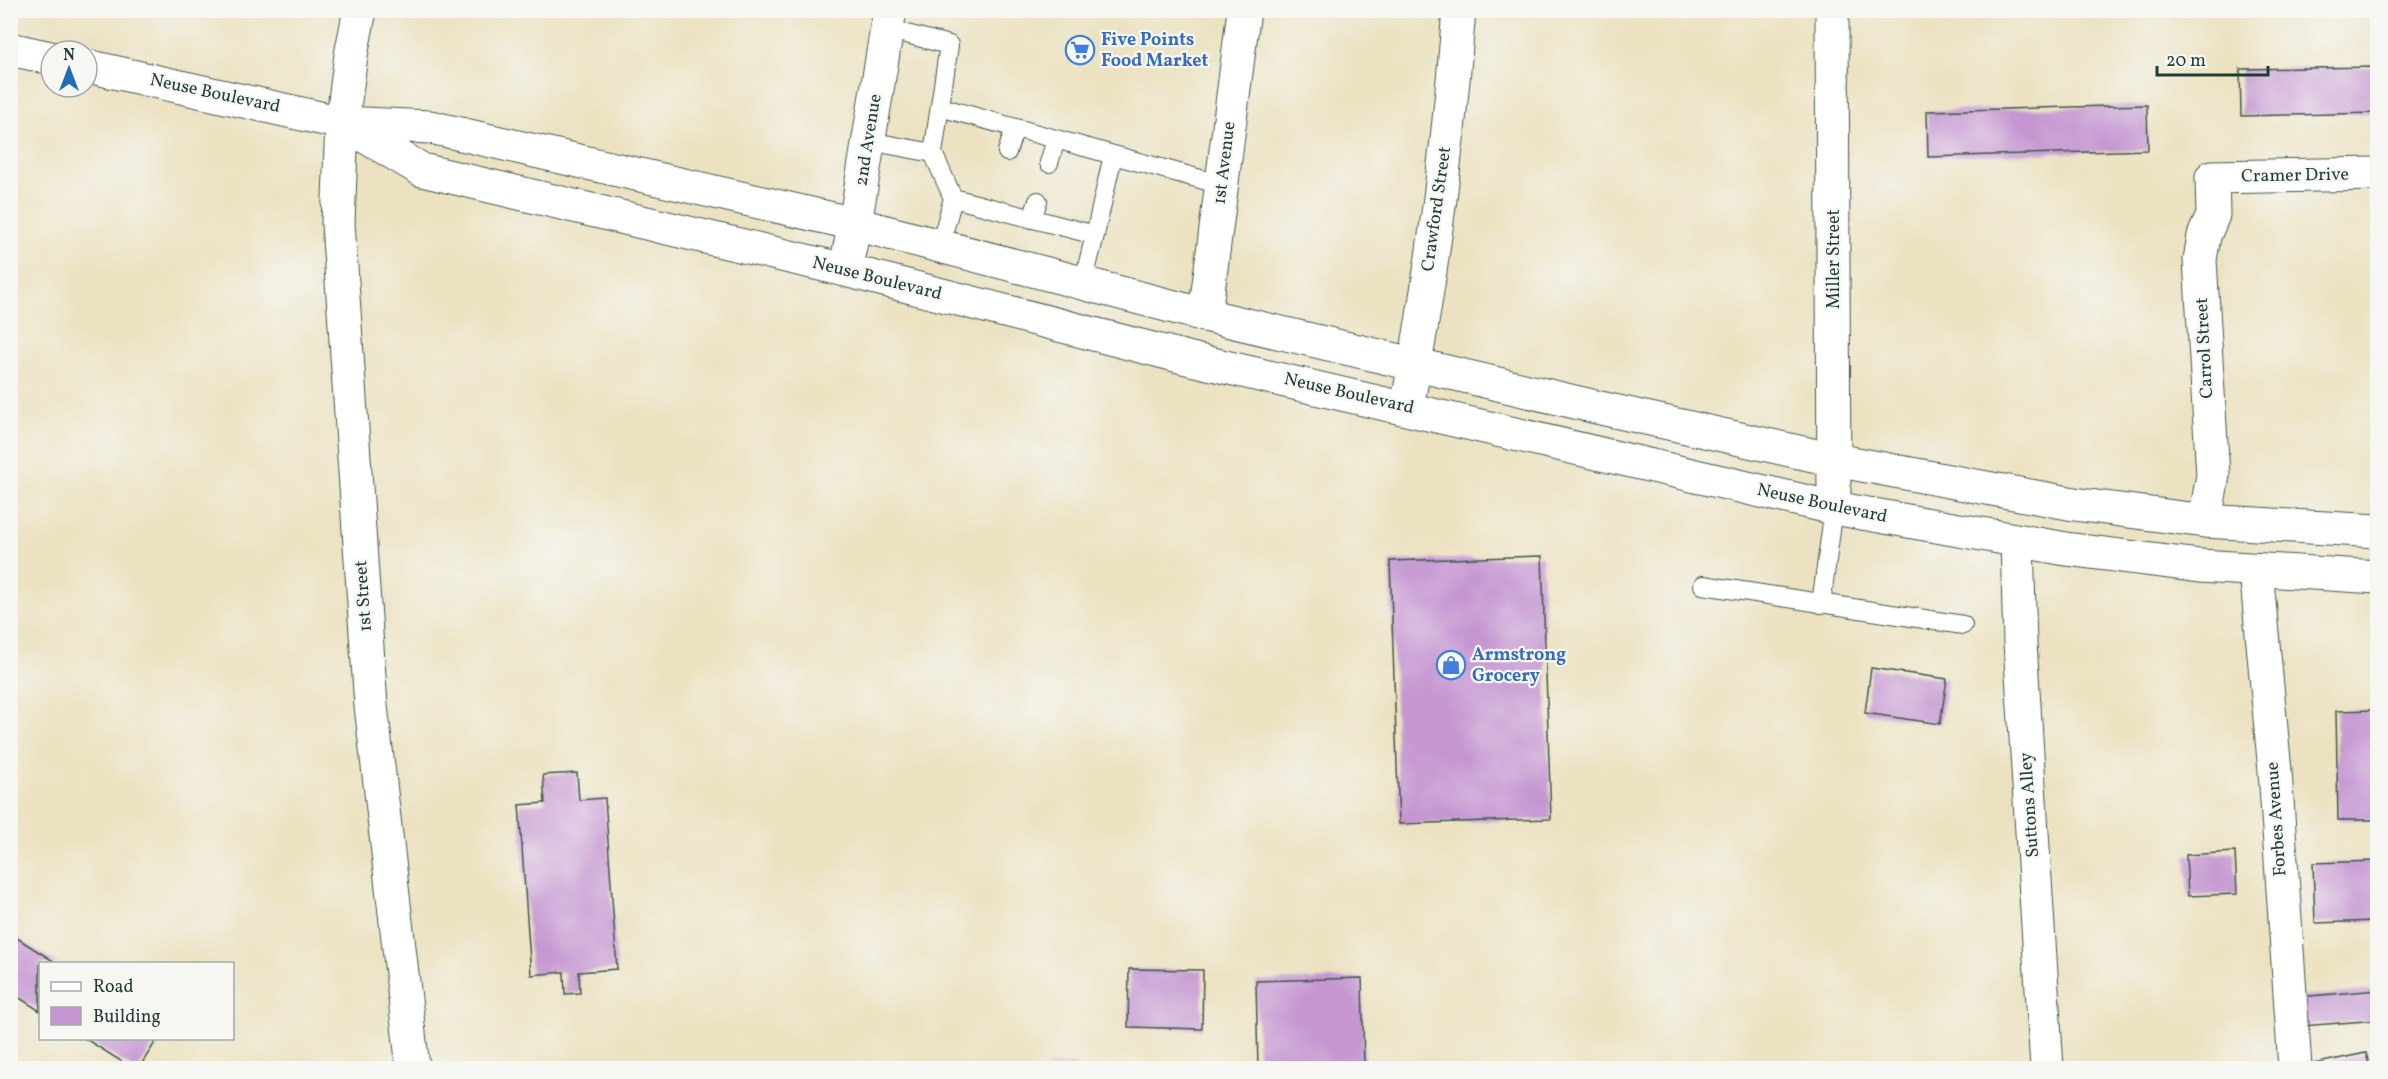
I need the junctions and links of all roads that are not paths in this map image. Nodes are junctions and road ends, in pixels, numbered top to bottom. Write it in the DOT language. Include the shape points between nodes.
graph roads {
  1 [pos="360,10"];
  2 [pos="1244,10"];
  3 [pos="1459,10"];
  4 [pos="1832,10"];
  5 [pos="888,20"];
  6 [pos="10,49"];
  7 [pos="39,55"];
  8 [pos="99,69"];
  9 [pos="940,107"];
  10 [pos="342,123"];
  11 [pos="1014,128"];
  12 [pos="1056,139"];
  13 [pos="868,141"];
  14 [pos="1007,152"];
  15 [pos="933,153"];
  16 [pos="1113,155"];
  17 [pos="1049,163"];
  18 [pos="2378,174"];
  19 [pos="2212,177"];
  20 [pos="1222,185"];
  21 [pos="953,198"];
  22 [pos="1038,201"];
  23 [pos="1032,219"];
  24 [pos="855,224"];
  25 [pos="1095,235"];
  26 [pos="940,246"];
  27 [pos="845,270"];
  28 [pos="1083,283"];
  29 [pos="1205,315"];
  30 [pos="1415,363"];
  31 [pos="1407,407"];
  32 [pos="1835,460"];
  33 [pos="1834,508"];
  34 [pos="2205,521"];
  35 [pos="2378,531"];
  36 [pos="2017,541"];
  37 [pos="2256,570"];
  38 [pos="2378,577"];
  39 [pos="1702,585"];
  40 [pos="1821,604"];
  41 [pos="1963,625"];
  42 [pos="413,1068"];
  43 [pos="2047,1068"];
  44 [pos="2295,1068"];
  1 -- 10 [label="main road, 1st Street"];
  2 -- 20 [label="main road, 1st Avenue"];
  3 -- 30 [label="main road, Crawford Street" via="1452,100"];
  4 -- 32 [label="main road, Miller Street"];
  5 -- 9 [label="lane" via="949,45"];
  5 -- 13 [label="main road, 2nd Avenue"];
  6 -- 7 [label="main road"];
  8 -- 10 [label="main road, Neuse Boulevard"];
  9 -- 11 [label="lane"];
  9 -- 15 [label="lane"];
  10 -- 24 [label="main road, Neuse Boulevard" via="430,127"];
  10 -- 27 [label="main road, Neuse Boulevard" via="422,170"];
  10 -- 42 [label="main road, 1st Street" via="338,223 371,706"];
  11 -- 12 [label="lane"];
  11 -- 14 [label="lane"];
  12 -- 16 [label="lane"];
  12 -- 17 [label="lane"];
  13 -- 15 [label="lane"];
  13 -- 24 [label="main road, 2nd Avenue"];
  15 -- 21 [label="lane"];
  16 -- 20 [label="lane"];
  16 -- 25 [label="lane"];
  18 -- 19 [label="main road, Cramer Drive"];
  19 -- 34 [label="main road, Carrol Street" via="2213,215 2200,260 2213,475"];
  20 -- 29 [label="main road, 1st Avenue"];
  21 -- 23 [label="lane" via="993,200"];
  21 -- 26 [label="lane"];
  22 -- 23 [label="lane"];
  23 -- 25 [label="lane"];
  24 -- 26 [label="main road, Neuse Boulevard"];
  24 -- 27 [label="main road, 2nd Avenue"];
  25 -- 28 [label="lane"];
  26 -- 28 [label="main road, Neuse Boulevard"];
  27 -- 31 [label="main road, Neuse Boulevard" via="1195,360"];
  28 -- 29 [label="main road, Neuse Boulevard"];
  29 -- 30 [label="main road, Neuse Boulevard"];
  30 -- 31 [label="main road, Crawford Street"];
  30 -- 32 [label="main road, Neuse Boulevard"];
  31 -- 33 [label="main road, Neuse Boulevard"];
  32 -- 33 [label="main road, Miller Street"];
  32 -- 34 [label="main road, Neuse Boulevard" via="2073,504"];
  33 -- 36 [label="main road, Neuse Boulevard"];
  33 -- 40 [label="lane"];
  34 -- 35 [label="main road, Neuse Boulevard"];
  36 -- 37 [label="main road, Neuse Boulevard" via="2189,565"];
  36 -- 43 [label="main road, Suttons Alley"];
  37 -- 38 [label="main road, Neuse Boulevard"];
  37 -- 44 [label="main road, Forbes Avenue" via="2275,771"];
  39 -- 40 [label="lane"];
  40 -- 41 [label="lane"];
}
